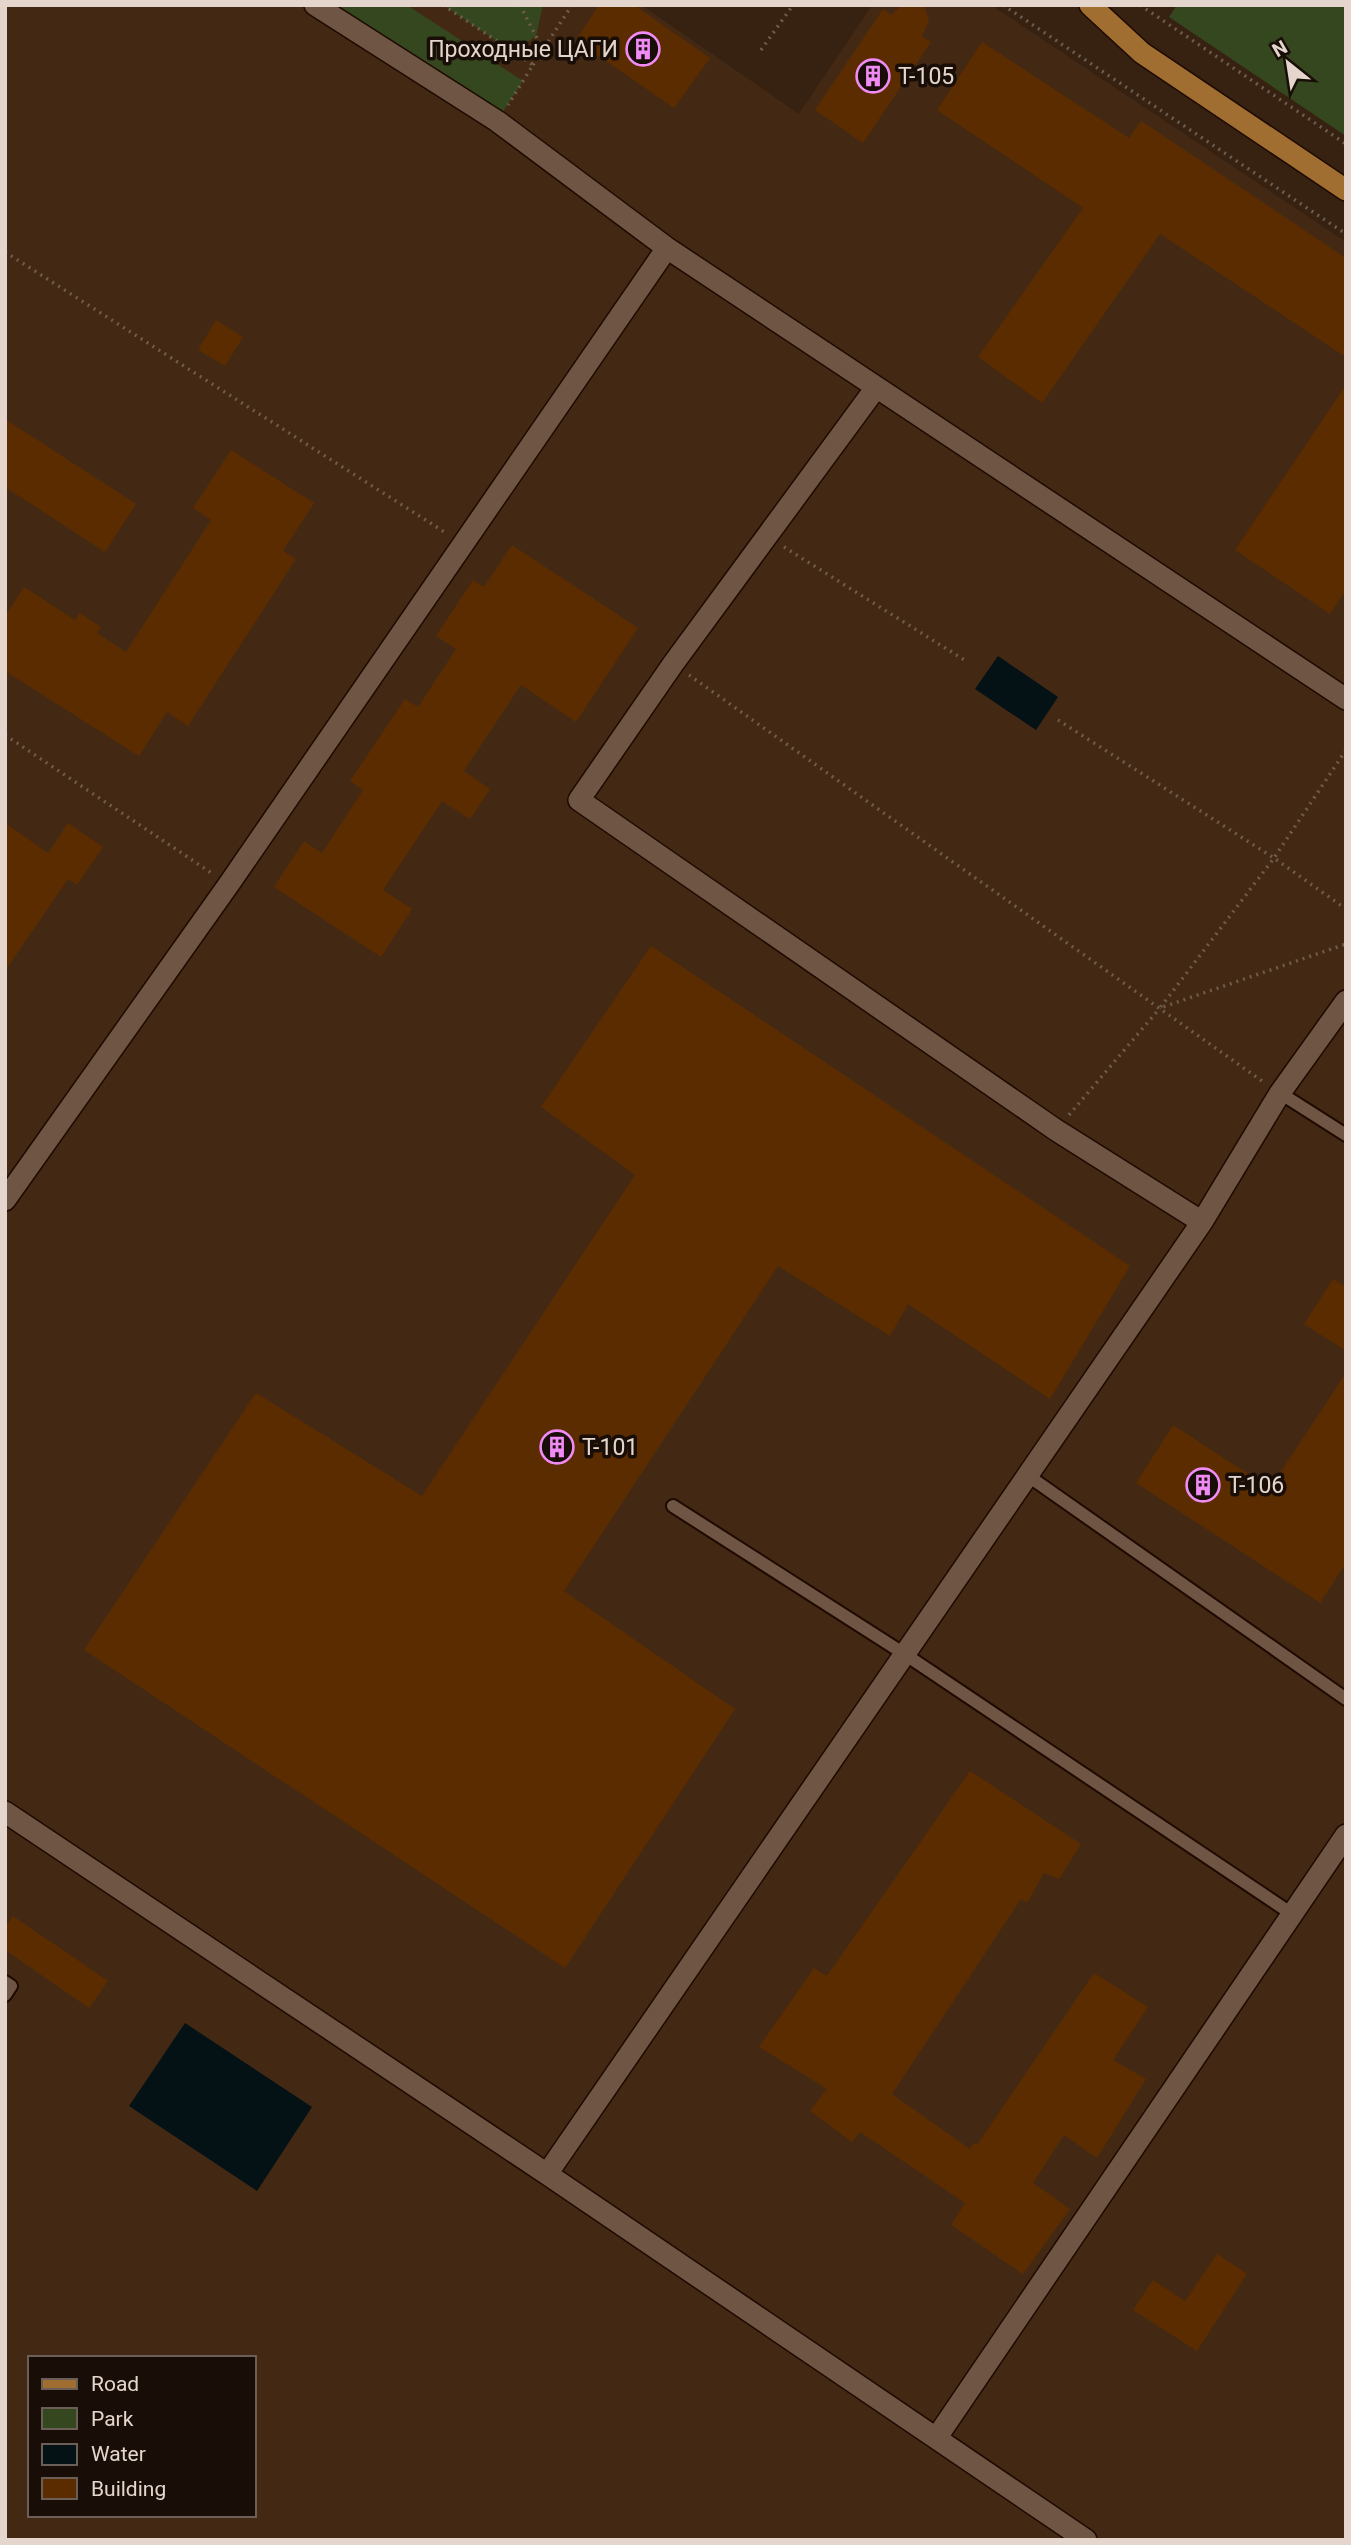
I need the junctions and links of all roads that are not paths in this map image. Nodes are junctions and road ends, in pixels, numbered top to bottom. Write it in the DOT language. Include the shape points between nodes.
graph roads {
  1 [pos="315,5"];
  2 [pos="1090,5"];
  3 [pos="1346,190"];
  4 [pos="667,248"];
  5 [pos="875,389"];
  6 [pos="1346,699"];
  7 [pos="1346,1001"];
  8 [pos="1280,1093"];
  9 [pos="1346,1135"];
  10 [pos="5,1200"];
  11 [pos="1202,1222"];
  12 [pos="1027,1475"];
  13 [pos="673,1506"];
  14 [pos="906,1656"];
  15 [pos="1346,1699"];
  16 [pos="5,1812"];
  17 [pos="1346,1835"];
  18 [pos="1292,1914"];
  19 [pos="5,1982"];
  20 [pos="5,1995"];
  21 [pos="547,2174"];
  22 [pos="937,2437"];
  23 [pos="1086,2540"];
  1 -- 4 [label="street" via="497,121"];
  2 -- 3 [label="main road" via="1142,53"];
  4 -- 5 [label="street"];
  4 -- 10 [label="street"];
  5 -- 6 [label="street"];
  5 -- 11 [label="street" via="579,800 1056,1130"];
  7 -- 8 [label="street"];
  8 -- 9 [label="lane"];
  8 -- 11 [label="street"];
  11 -- 12 [label="street"];
  12 -- 14 [label="street"];
  12 -- 15 [label="lane"];
  13 -- 14 [label="lane"];
  14 -- 18 [label="lane"];
  14 -- 21 [label="street"];
  16 -- 21 [label="street"];
  17 -- 18 [label="street"];
  18 -- 22 [label="street"];
  19 -- 20 [label="lane" via="11,1986"];
  21 -- 22 [label="street"];
  22 -- 23 [label="street"];
}
